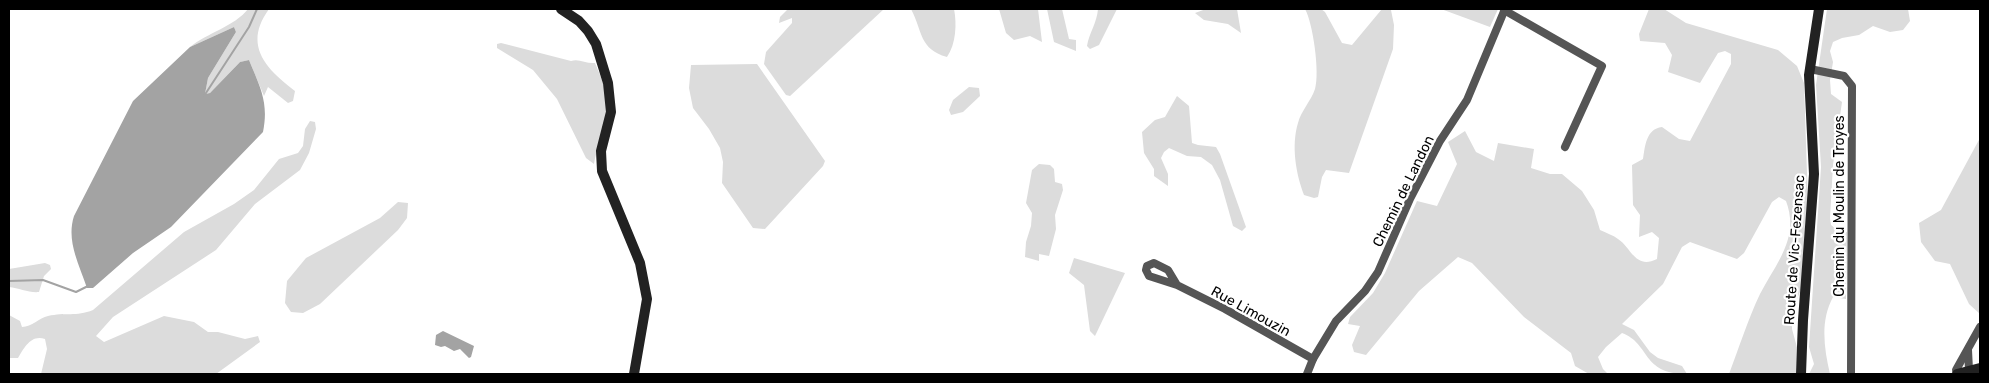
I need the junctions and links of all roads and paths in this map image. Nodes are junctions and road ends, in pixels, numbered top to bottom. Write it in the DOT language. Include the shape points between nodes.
graph roads {
  1 [pos="561,9"];
  2 [pos="1504,9"];
  3 [pos="1819,9"];
  4 [pos="1810,69"];
  5 [pos="1566,148"];
  6 [pos="1177,285"];
  7 [pos="1980,327"];
  8 [pos="1969,346"];
  9 [pos="1313,359"];
  10 [pos="1980,368"];
  11 [pos="1969,370"];
  12 [pos="634,374"];
  13 [pos="1307,374"];
  14 [pos="1801,374"];
  15 [pos="1850,374"];
  16 [pos="1957,374"];
  1 -- 12 [label="street" via="588,31 596,44 608,83 611,112 602,151 602,171 640,263 647,299"];
  2 -- 5 [label="street" via="1602,66"];
  2 -- 9 [label="street, Chemin de Landon" via="1471,91 1415,190 1378,272 1336,321"];
  3 -- 4 [label="street, Route de Vic-Fezensac"];
  4 -- 14 [label="street, Route de Vic-Fezensac" via="1814,190"];
  4 -- 15 [label="street, Chemin du Moulin de Troyes" via="1844,76 1852,86"];
  6 -- 9 [label="street, Rue Limouzin"];
  7 -- 8 [label="street"];
  8 -- 11 [label="street"];
  8 -- 16 [label="street"];
  9 -- 13 [label="street, Chemin de Landon"];
  10 -- 11 [label="street"];
  11 -- 16 [label="street"];
}
